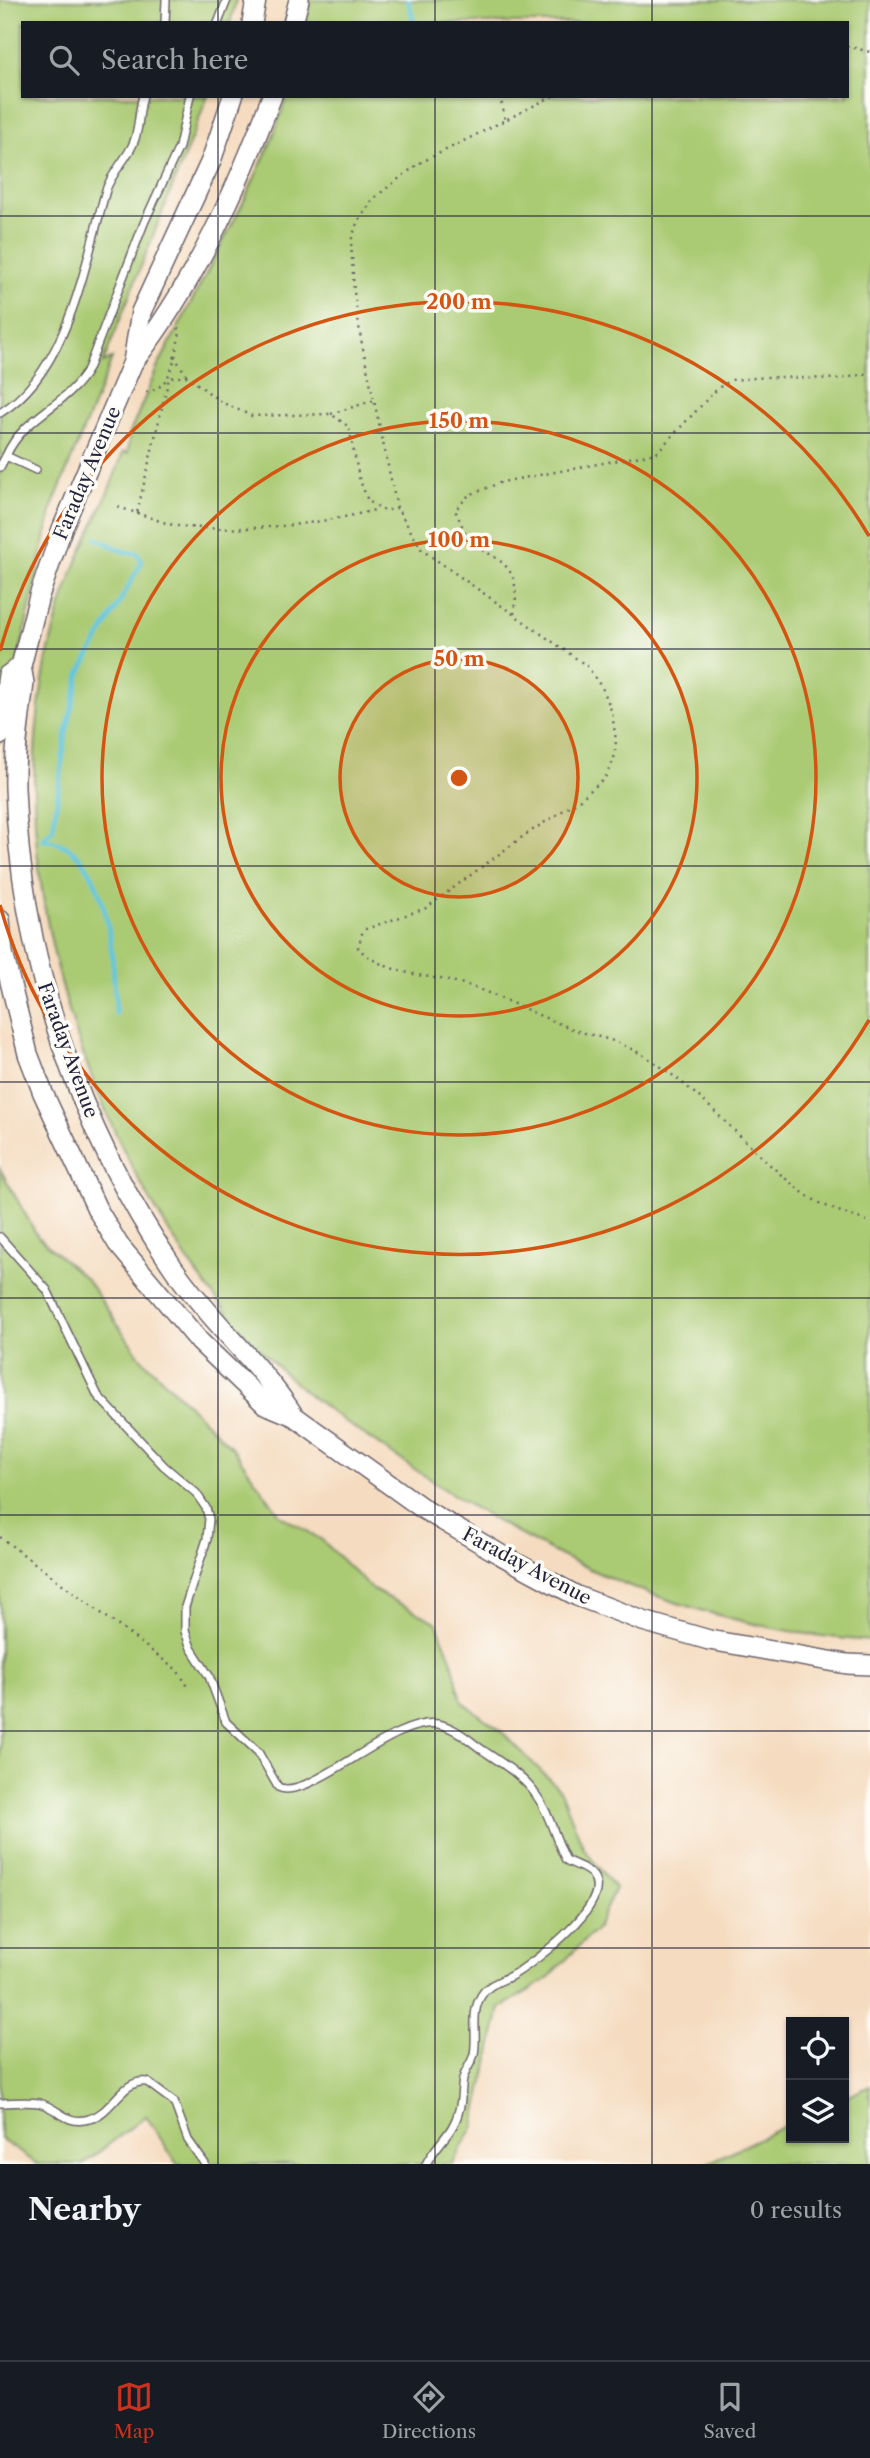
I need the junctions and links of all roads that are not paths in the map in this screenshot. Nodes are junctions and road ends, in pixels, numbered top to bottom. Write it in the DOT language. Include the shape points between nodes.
graph roads {
  1 [pos="166,0"];
  2 [pos="227,0"];
  3 [pos="256,0"];
  4 [pos="299,0"];
  5 [pos="165,21"];
  6 [pos="219,21"];
  7 [pos="252,21"];
  8 [pos="294,21"];
  9 [pos="144,98"];
  10 [pos="190,98"];
  11 [pos="232,98"];
  12 [pos="271,98"];
  13 [pos="133,362"];
  14 [pos="0,413"];
  15 [pos="6,456"];
  16 [pos="0,467"];
  17 [pos="36,470"];
  18 [pos="21,666"];
  19 [pos="0,735"];
  20 [pos="0,920"];
  21 [pos="0,1237"];
  22 [pos="294,1416"];
  23 [pos="870,1665"];
  24 [pos="0,2103"];
  25 [pos="205,2164"];
  26 [pos="426,2164"];
  1 -- 5 [label="lane"];
  2 -- 6 [label="lane"];
  3 -- 7 [label="main road"];
  4 -- 8 [label="main road"];
  9 -- 14 [label="lane" via="135,140 106,191 69,320 36,383"];
  10 -- 15 [label="lane" via="179,147 144,223 88,369 76,389 24,427"];
  11 -- 13 [label="main road, Faraday Avenue" via="211,161 141,312"];
  12 -- 13 [label="main road, Faraday Avenue" via="212,233 165,321"];
  13 -- 18 [label="main road, Faraday Avenue" via="62,529 38,596"];
  15 -- 16 [label="lane"];
  15 -- 17 [label="lane"];
  18 -- 19 [label="main road, Faraday Avenue" via="8,676"];
  18 -- 22 [label="main road, Faraday Avenue" via="24,683 15,786 26,912 44,989 75,1081 134,1204 167,1259"];
  20 -- 22 [label="main road, Faraday Avenue" via="2,953 28,1054 104,1221 200,1342 265,1405"];
  21 -- 26 [label="lane" via="47,1290 98,1396 206,1508 207,1539 185,1607 185,1631 226,1722 258,1752 278,1787 287,1789 317,1778 416,1725 440,1724 528,1785 547,1814 566,1860 595,1879 594,1901 563,1936 516,1973 486,1989 480,1998 474,2054 463,2079 459,2112 450,2134"];
  22 -- 23 [label="main road, Faraday Avenue" via="425,1510 577,1596 709,1640"];
  24 -- 25 [label="lane" via="37,2103 71,2121 86,2120 108,2109 130,2086 147,2082 174,2102 188,2140"];
}
